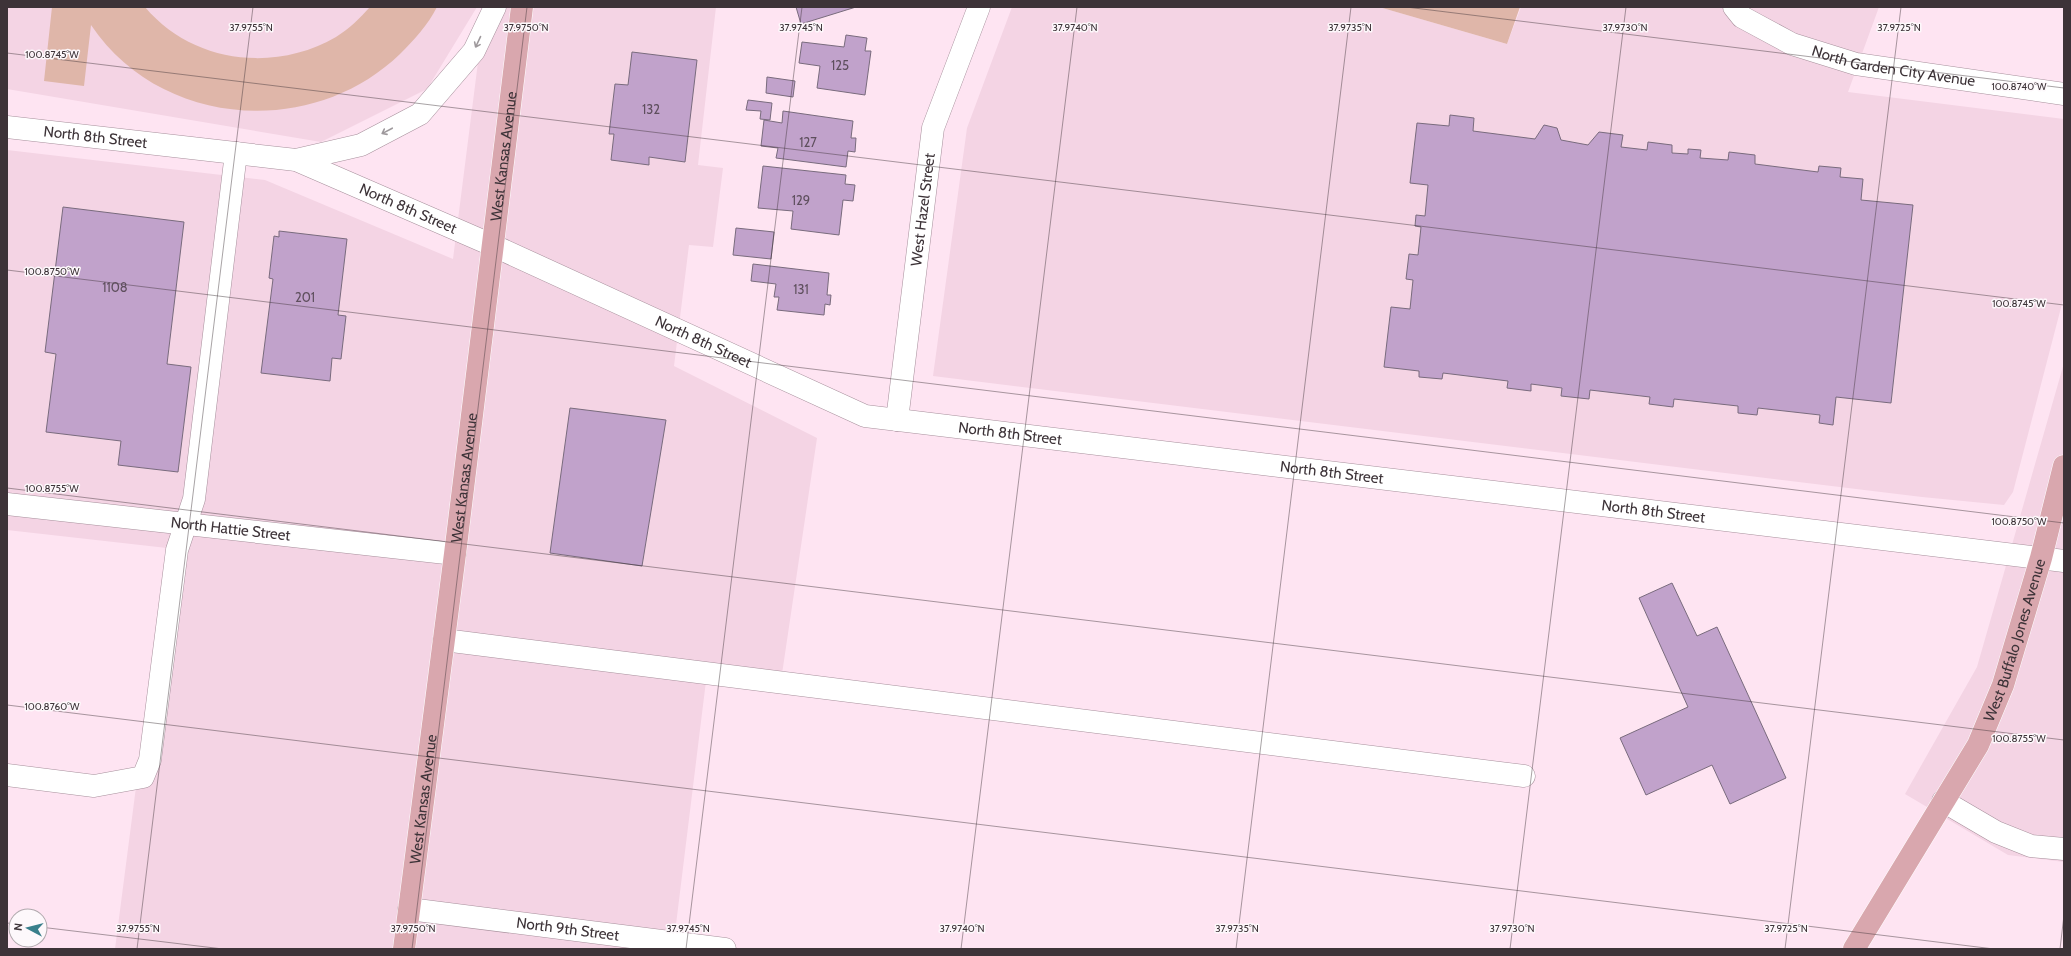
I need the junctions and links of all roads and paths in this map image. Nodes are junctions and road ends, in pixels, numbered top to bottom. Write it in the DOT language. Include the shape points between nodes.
graph roads {
  1 [pos="495,7"];
  2 [pos="522,7"];
  3 [pos="979,7"];
  4 [pos="1734,7"];
  5 [pos="2064,94"];
  6 [pos="7,127"];
  7 [pos="236,153"];
  8 [pos="296,160"];
  9 [pos="492,245"];
  10 [pos="897,420"];
  11 [pos="2064,466"];
  12 [pos="7,504"];
  13 [pos="186,524"];
  14 [pos="455,554"];
  15 [pos="2041,558"];
  16 [pos="2064,561"];
  17 [pos="444,640"];
  18 [pos="7,775"];
  19 [pos="1524,776"];
  20 [pos="1943,801"];
  21 [pos="2064,849"];
  22 [pos="409,909"];
  23 [pos="404,949"];
  24 [pos="725,949"];
  25 [pos="1854,949"];
  1 -- 8 [label="street, one-way" via="474,50 420,114 361,145"];
  2 -- 9 [label="main road, West Kansas Avenue"];
  3 -- 10 [label="street, West Hazel Street" via="933,128"];
  4 -- 5 [label="street, North Garden City Avenue" via="1742,17 1792,44 1856,64"];
  6 -- 7 [label="street, North 8th Street"];
  7 -- 8 [label="street, North 8th Street"];
  7 -- 13 [label="street" via="194,499"];
  8 -- 9 [label="street, North 8th Street"];
  9 -- 10 [label="street, North 8th Street" via="865,416"];
  9 -- 14 [label="main road, West Kansas Avenue"];
  10 -- 15 [label="street, North 8th Street"];
  11 -- 15 [label="main road, West Buffalo Jones Avenue"];
  12 -- 13 [label="street, North Hattie Street"];
  13 -- 14 [label="street, North Hattie Street"];
  13 -- 18 [label="street" via="177,550 150,760 143,776 94,786"];
  14 -- 17 [label="main road, West Kansas Avenue"];
  15 -- 16 [label="street, North 8th Street"];
  15 -- 20 [label="main road, West Buffalo Jones Avenue" via="2003,685 1978,745"];
  17 -- 19 [label="street"];
  17 -- 22 [label="main road, West Kansas Avenue"];
  20 -- 21 [label="street" via="1996,832 2031,846"];
  20 -- 25 [label="main road, West Buffalo Jones Avenue"];
  22 -- 23 [label="main road, West Kansas Avenue"];
  22 -- 24 [label="street, North 9th Street"];
}
